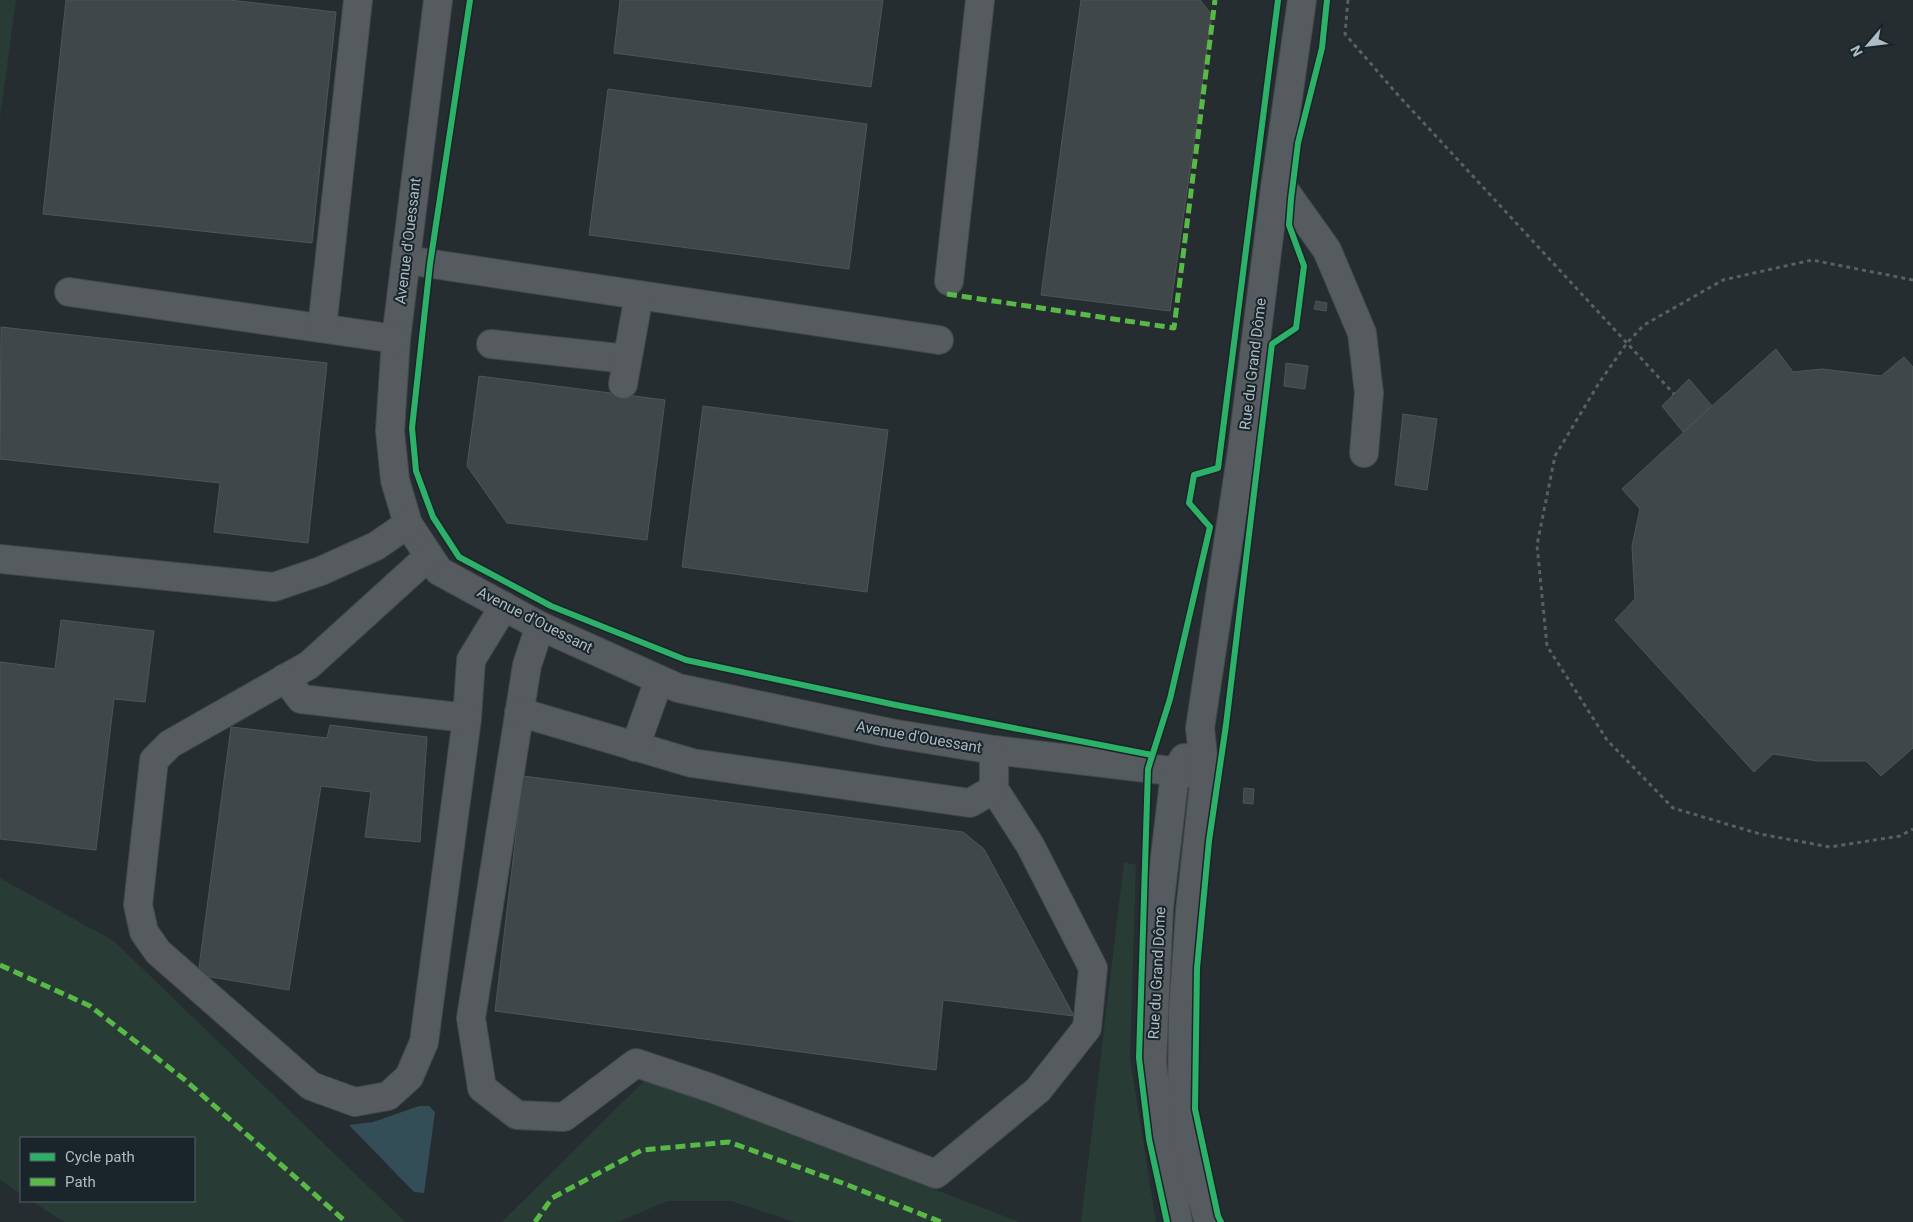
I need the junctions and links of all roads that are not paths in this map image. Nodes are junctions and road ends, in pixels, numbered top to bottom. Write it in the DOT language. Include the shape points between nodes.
graph roads {
  1 [pos="358,0"];
  2 [pos="438,0"];
  3 [pos="980,0"];
  4 [pos="1302,0"];
  5 [pos="1276,180"];
  6 [pos="406,260"];
  7 [pos="949,281"];
  8 [pos="69,292"];
  9 [pos="639,295"];
  10 [pos="322,328"];
  11 [pos="396,339"];
  12 [pos="939,340"];
  13 [pos="491,344"];
  14 [pos="1364,453"];
  15 [pos="408,524"];
  16 [pos="429,556"];
  17 [pos="0,558"];
  18 [pos="504,606"];
  19 [pos="540,626"];
  20 [pos="285,678"];
  21 [pos="659,680"];
  22 [pos="518,712"];
  23 [pos="467,718"];
  24 [pos="635,746"];
  25 [pos="994,750"];
  26 [pos="1192,774"];
  27 [pos="994,789"];
  28 [pos="1178,1222"];
  29 [pos="1209,1222"];
  1 -- 10 [label="street"];
  2 -- 6 [label="street, Avenue d'Ouessant"];
  3 -- 7 [label="street"];
  4 -- 5 [label="street, Rue du Grand Dôme"];
  5 -- 14 [label="street" via="1327,250 1362,334 1369,393"];
  5 -- 26 [label="street, Rue du Grand Dôme" via="1242,451"];
  6 -- 9 [label="street"];
  6 -- 11 [label="street, Avenue d'Ouessant"];
  8 -- 10 [label="street"];
  9 -- 12 [label="street"];
  9 -- 13 [label="street" via="625,372"];
  10 -- 11 [label="street"];
  11 -- 15 [label="street, Avenue d'Ouessant" via="390,431 395,480"];
  15 -- 16 [label="street, Avenue d'Ouessant"];
  15 -- 17 [label="street" via="376,546 321,571 274,587"];
  16 -- 18 [label="street, Avenue d'Ouessant" via="438,571"];
  16 -- 20 [label="street" via="309,665"];
  18 -- 19 [label="street, Avenue d'Ouessant"];
  18 -- 23 [label="street" via="471,660"];
  19 -- 21 [label="street, Avenue d'Ouessant"];
  19 -- 22 [label="street" via="526,666"];
  20 -- 23 [label="street" via="301,699"];
  20 -- 23 [label="street" via="170,744 154,760 138,905 144,932 158,952 310,1086 355,1102 388,1096 408,1077 424,1042"];
  21 -- 24 [label="street"];
  21 -- 25 [label="street, Avenue d'Ouessant" via="678,688"];
  22 -- 24 [label="street"];
  22 -- 27 [label="street" via="471,1018 482,1088 517,1114 564,1117 636,1063 711,1088 936,1174 1038,1090 1087,1028 1092,968 1030,845"];
  24 -- 27 [label="street" via="692,764 970,803"];
  25 -- 26 [label="street, Avenue d'Ouessant"];
  25 -- 27 [label="street"];
  26 -- 28 [label="street, Rue du Grand Dôme" via="1159,908 1152,1062 1162,1140"];
  26 -- 29 [label="street, Rue du Grand Dôme" via="1182,1102 1194,1172"];
}
